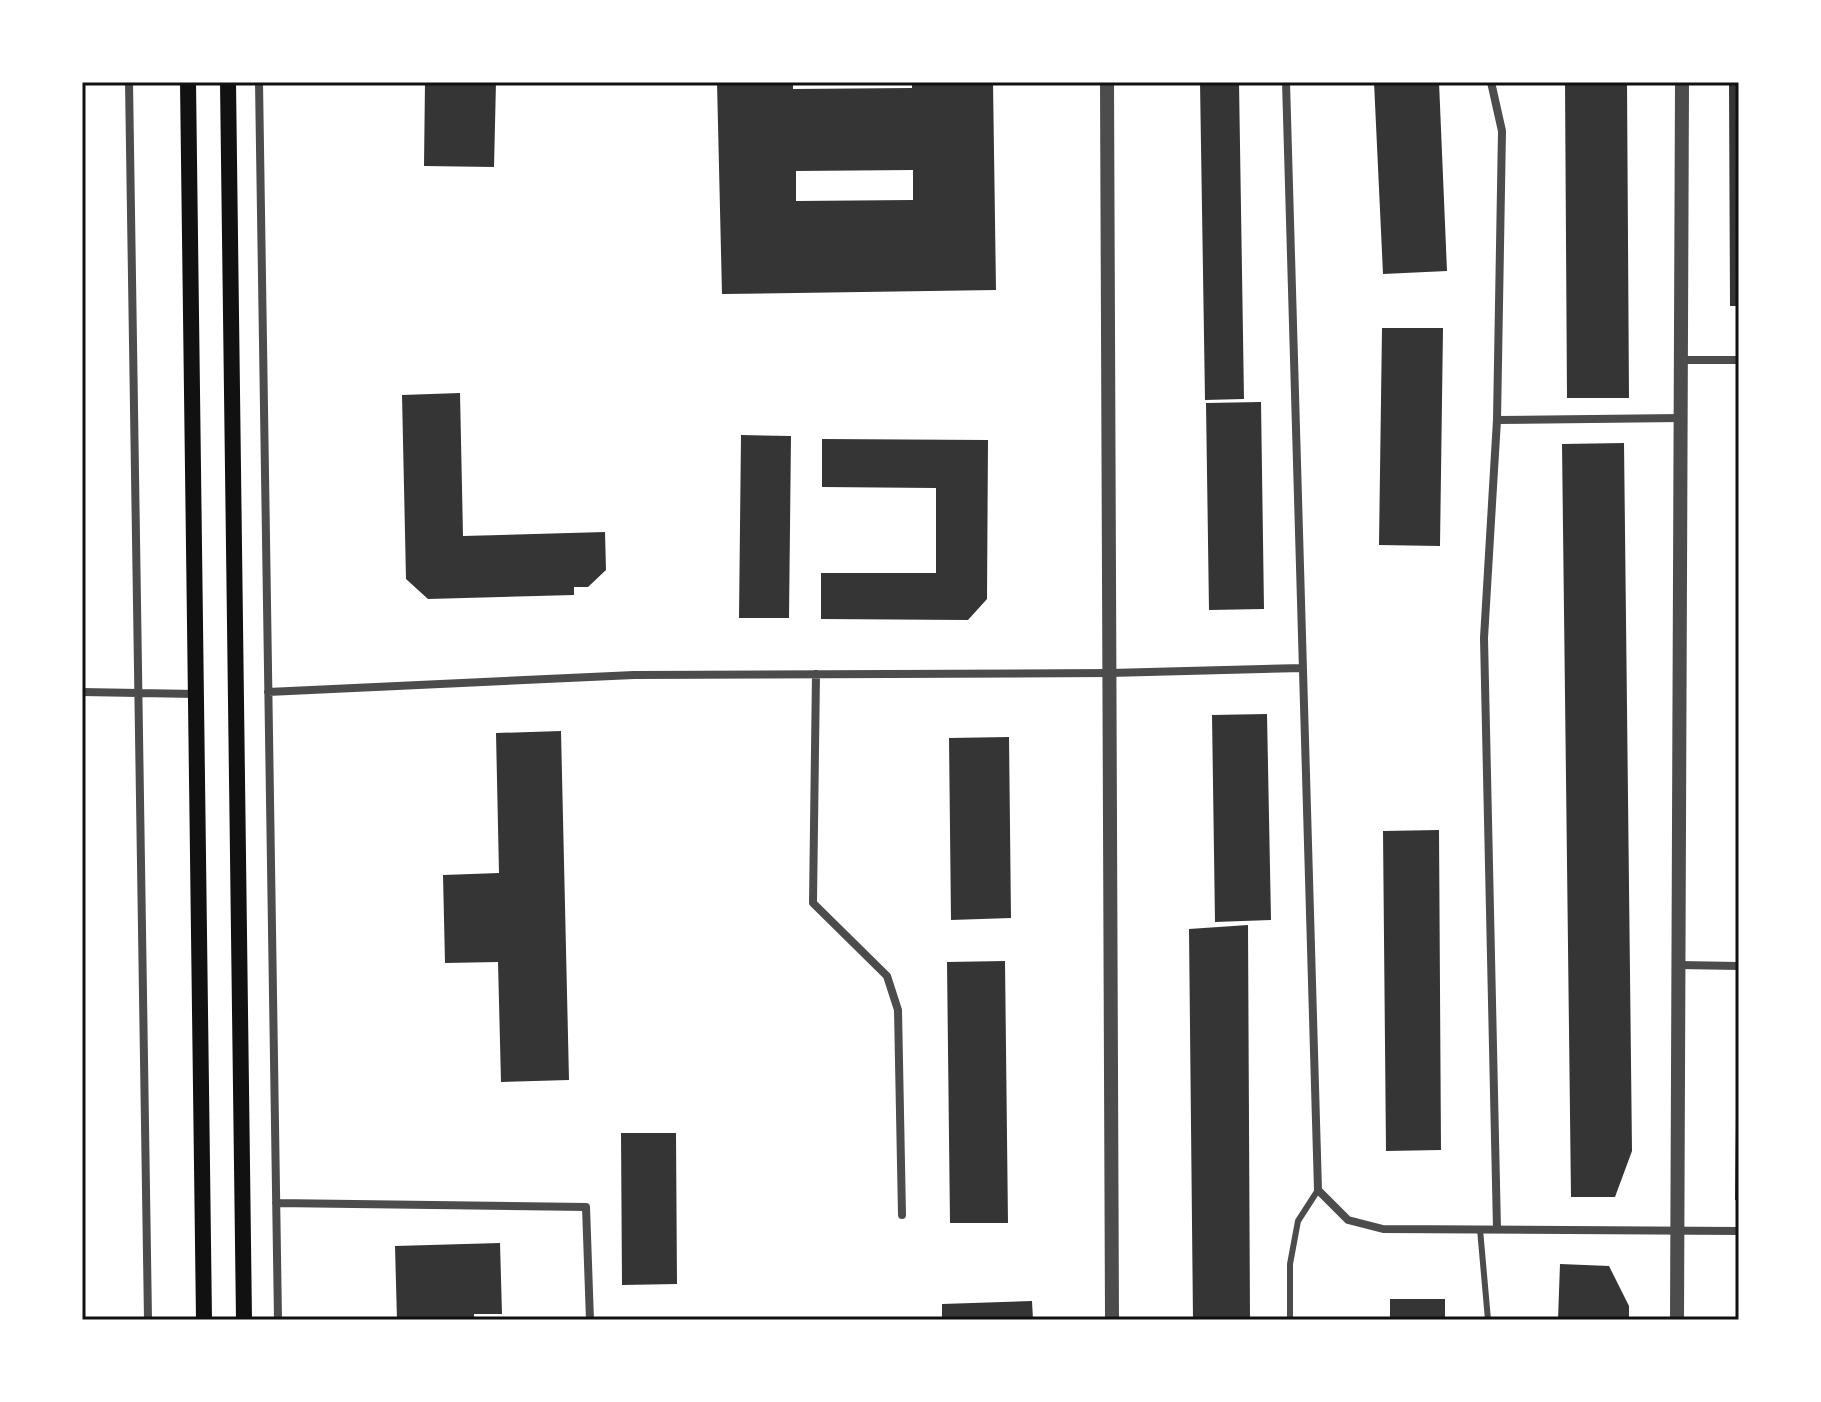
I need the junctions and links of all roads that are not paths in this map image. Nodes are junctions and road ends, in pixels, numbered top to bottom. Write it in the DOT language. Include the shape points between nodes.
graph roads {
  1 [pos="129,82"];
  2 [pos="188,82"];
  3 [pos="228,82"];
  4 [pos="259,82"];
  5 [pos="1107,82"];
  6 [pos="1286,82"];
  7 [pos="1491,82"];
  8 [pos="1682,82"];
  9 [pos="1681,360"];
  10 [pos="1739,360"];
  11 [pos="1681,418"];
  12 [pos="1497,420"];
  13 [pos="1303,668"];
  14 [pos="1110,673"];
  15 [pos="816,674"];
  16 [pos="82,692"];
  17 [pos="268,692"];
  18 [pos="138,693"];
  19 [pos="196,694"];
  20 [pos="1677,965"];
  21 [pos="1739,966"];
  22 [pos="1318,1190"];
  23 [pos="276,1203"];
  24 [pos="902,1215"];
  25 [pos="1480,1229"];
  26 [pos="1497,1229"];
  27 [pos="1676,1230"];
  28 [pos="1739,1231"];
  29 [pos="148,1320"];
  30 [pos="204,1320"];
  31 [pos="244,1320"];
  32 [pos="278,1320"];
  33 [pos="590,1320"];
  34 [pos="1112,1320"];
  35 [pos="1290,1320"];
  36 [pos="1488,1320"];
  37 [pos="1677,1320"];
  1 -- 18 [label="street"];
  2 -- 19 [label="main road"];
  3 -- 31 [label="main road"];
  4 -- 17 [label="street"];
  5 -- 14 [label="street"];
  6 -- 13 [label="street"];
  7 -- 12 [label="street" via="1502,131"];
  8 -- 9 [label="street"];
  9 -- 10 [label="street"];
  9 -- 11 [label="street"];
  11 -- 12 [label="street"];
  11 -- 20 [label="street"];
  12 -- 26 [label="street" via="1484,638"];
  13 -- 14 [label="street"];
  13 -- 22 [label="street"];
  14 -- 15 [label="street"];
  14 -- 34 [label="street"];
  15 -- 17 [label="street" via="634,675"];
  15 -- 24 [label="street" via="813,903 887,976 898,1010"];
  16 -- 18 [label="street"];
  17 -- 23 [label="street"];
  18 -- 19 [label="street"];
  18 -- 29 [label="street"];
  19 -- 30 [label="main road"];
  20 -- 21 [label="street"];
  20 -- 27 [label="street"];
  22 -- 25 [label="street" via="1348,1220 1383,1229"];
  22 -- 35 [label="lane" via="1298,1221 1290,1264"];
  23 -- 32 [label="street"];
  23 -- 33 [label="street" via="586,1207"];
  25 -- 26 [label="street"];
  25 -- 36 [label="lane"];
  26 -- 27 [label="street"];
  27 -- 28 [label="street"];
  27 -- 37 [label="street"];
}
